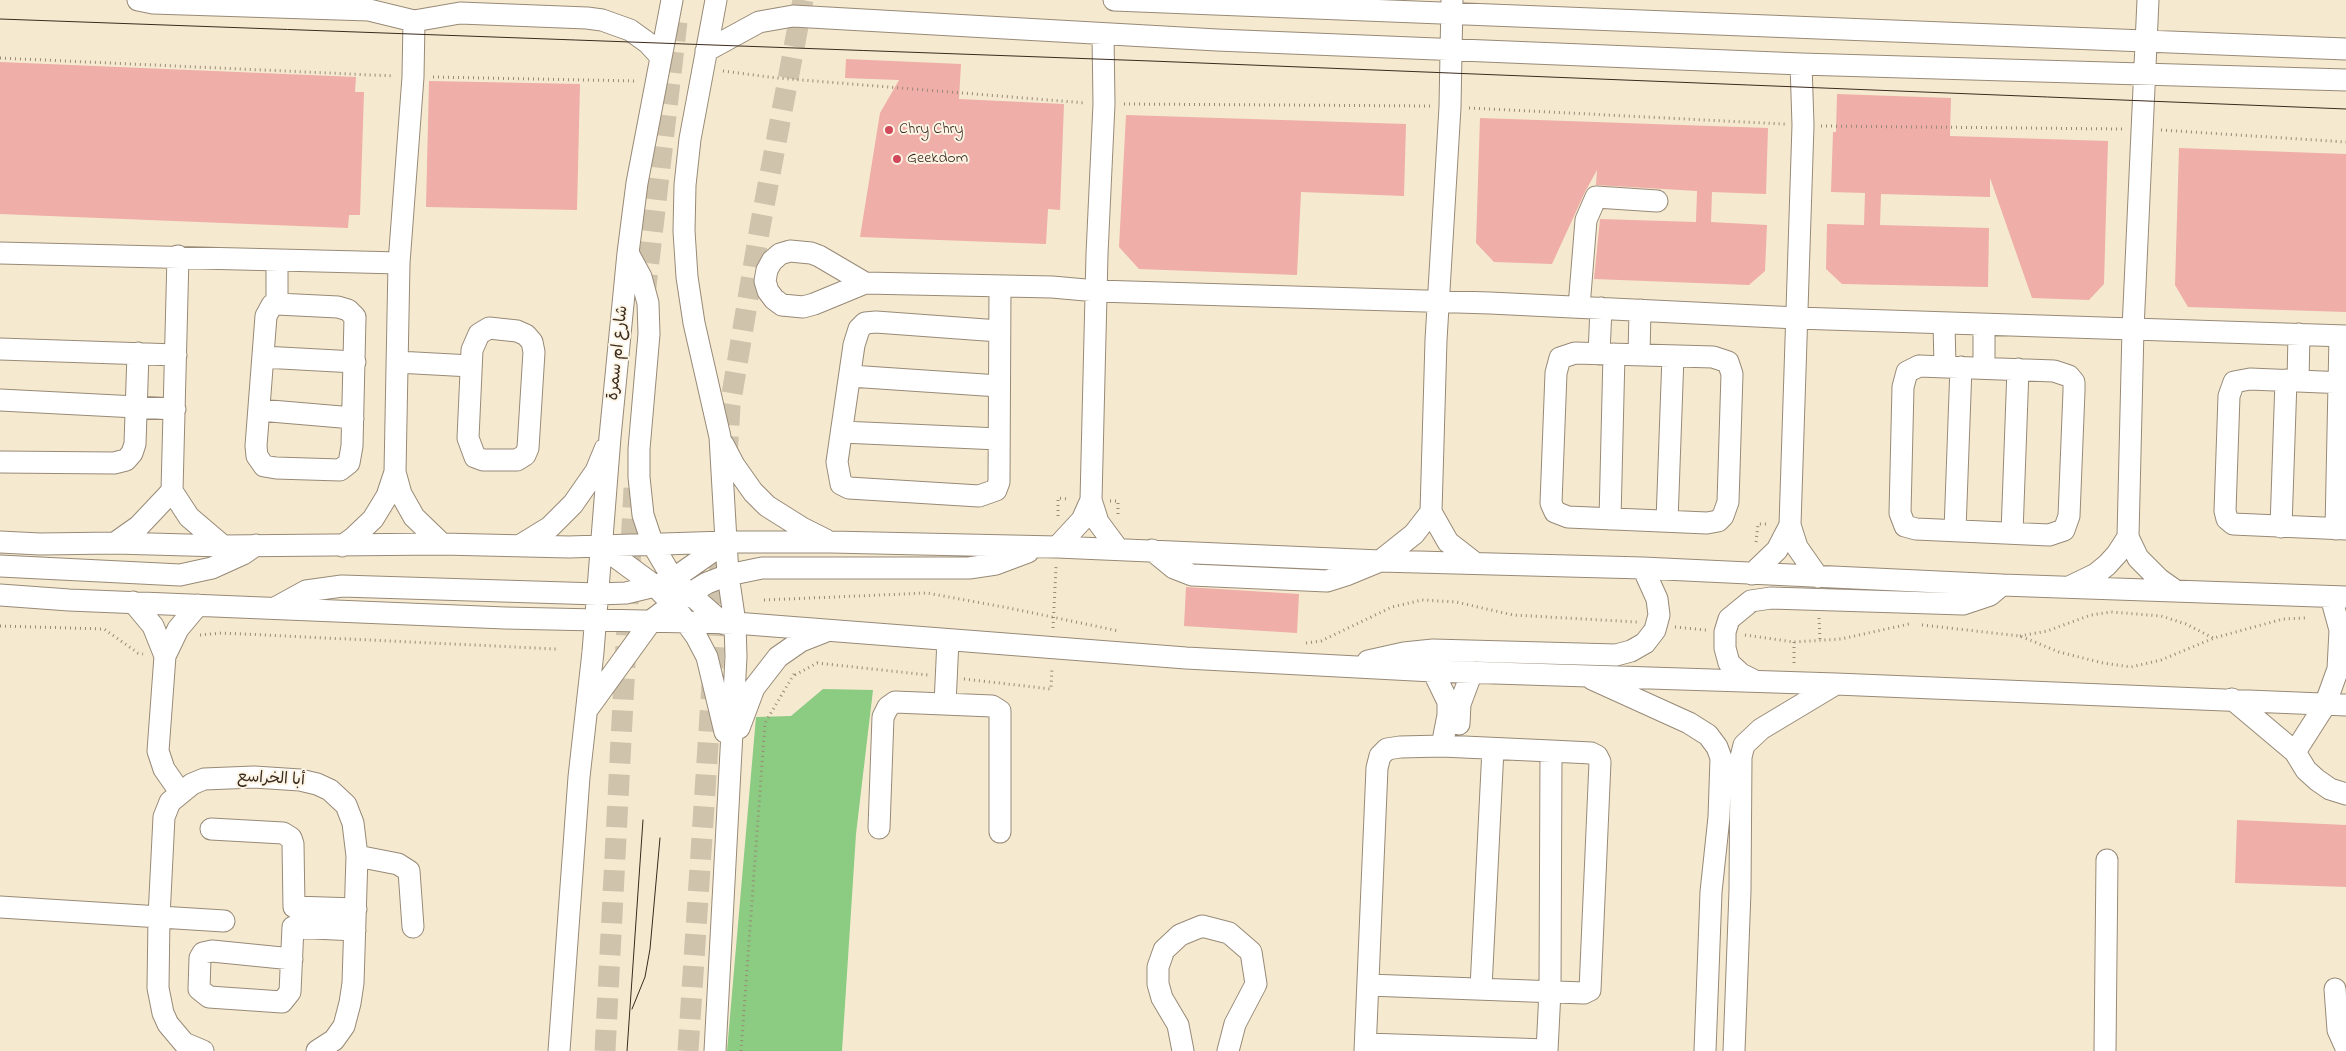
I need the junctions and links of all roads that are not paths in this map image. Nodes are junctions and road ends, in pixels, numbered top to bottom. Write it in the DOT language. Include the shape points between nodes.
graph roads {
  1 [pos="138,0"];
  2 [pos="672,0"];
  3 [pos="716,0"];
  4 [pos="1114,0"];
  5 [pos="2148,0"];
  6 [pos="1205,4"];
  7 [pos="1453,7"];
  8 [pos="519,8"];
  9 [pos="414,21"];
  10 [pos="1908,32"];
  11 [pos="1103,35"];
  12 [pos="1216,40"];
  13 [pos="2146,42"];
  14 [pos="1451,49"];
  15 [pos="2346,49"];
  16 [pos="661,57"];
  17 [pos="704,60"];
  18 [pos="1801,64"];
  19 [pos="1909,67"];
  20 [pos="2144,73"];
  21 [pos="2346,80"];
  22 [pos="1657,201"];
  23 [pos="0,253"];
  24 [pos="628,253"];
  25 [pos="178,256"];
  26 [pos="278,260"];
  27 [pos="399,263"];
  28 [pos="865,283"];
  29 [pos="1000,287"];
  30 [pos="1097,291"];
  31 [pos="1439,301"];
  32 [pos="277,304"];
  33 [pos="1579,307"];
  34 [pos="1601,308"];
  35 [pos="1640,310"];
  36 [pos="1797,318"];
  37 [pos="1944,323"];
  38 [pos="1984,325"];
  39 [pos="2132,329"];
  40 [pos="999,331"];
  41 [pos="2299,334"];
  42 [pos="2343,336"];
  43 [pos="0,349"];
  44 [pos="138,354"];
  45 [pos="1607,354"];
  46 [pos="176,355"];
  47 [pos="1639,355"];
  48 [pos="1673,356"];
  49 [pos="263,357"];
  50 [pos="355,362"];
  51 [pos="397,362"];
  52 [pos="471,366"];
  53 [pos="1953,367"];
  54 [pos="1984,368"];
  55 [pos="2018,369"];
  56 [pos="850,376"];
  57 [pos="2292,380"];
  58 [pos="2342,382"];
  59 [pos="999,386"];
  60 [pos="0,400"];
  61 [pos="137,406"];
  62 [pos="175,408"];
  63 [pos="259,410"];
  64 [pos="353,418"];
  65 [pos="842,432"];
  66 [pos="610,437"];
  67 [pos="720,437"];
  68 [pos="999,439"];
  69 [pos="0,462"];
  70 [pos="395,472"];
  71 [pos="172,491"];
  72 [pos="1091,500"];
  73 [pos="1431,512"];
  74 [pos="1610,519"];
  75 [pos="1667,521"];
  76 [pos="1790,525"];
  77 [pos="2281,527"];
  78 [pos="2341,529"];
  79 [pos="1955,530"];
  80 [pos="0,533"];
  81 [pos="2012,533"];
  82 [pos="2128,537"];
  83 [pos="0,542"];
  84 [pos="726,542"];
  85 [pos="831,542"];
  86 [pos="115,543"];
  87 [pos="40,544"];
  88 [pos="442,544"];
  89 [pos="256,545"];
  90 [pos="653,545"];
  91 [pos="223,546"];
  92 [pos="342,546"];
  93 [pos="519,546"];
  94 [pos="602,547"];
  95 [pos="1049,547"];
  96 [pos="1118,549"];
  97 [pos="1380,561"];
  98 [pos="1475,563"];
  99 [pos="0,566"];
  100 [pos="1643,568"];
  101 [pos="1752,574"];
  102 [pos="728,575"];
  103 [pos="1818,577"];
  104 [pos="664,583"];
  105 [pos="2002,585"];
  106 [pos="2068,588"];
  107 [pos="2176,591"];
  108 [pos="598,594"];
  109 [pos="0,595"];
  110 [pos="133,602"];
  111 [pos="2338,603"];
  112 [pos="198,605"];
  113 [pos="682,606"];
  114 [pos="275,608"];
  115 [pos="596,620"];
  116 [pos="652,620"];
  117 [pos="730,624"];
  118 [pos="827,630"];
  119 [pos="948,640"];
  120 [pos="165,656"];
  121 [pos="1349,667"];
  122 [pos="1433,671"];
  123 [pos="1472,672"];
  124 [pos="1583,675"];
  125 [pos="1755,681"];
  126 [pos="1836,684"];
  127 [pos="2232,699"];
  128 [pos="945,704"];
  129 [pos="2336,705"];
  130 [pos="587,710"];
  131 [pos="1452,747"];
  132 [pos="1494,749"];
  133 [pos="1551,751"];
  134 [pos="2295,752"];
  135 [pos="730,754"];
  136 [pos="180,792"];
  137 [pos="2346,794"];
  138 [pos="879,828"];
  139 [pos="211,829"];
  140 [pos="1000,832"];
  141 [pos="357,856"];
  142 [pos="2107,860"];
  143 [pos="0,907"];
  144 [pos="356,909"];
  145 [pos="159,917"];
  146 [pos="294,917"];
  147 [pos="224,921"];
  148 [pos="413,927"];
  149 [pos="355,930"];
  150 [pos="292,959"];
  151 [pos="1368,984"];
  152 [pos="1481,988"];
  153 [pos="2335,989"];
  154 [pos="1550,991"];
  155 [pos="1365,1047"];
  156 [pos="2346,1048"];
  157 [pos="202,1051"];
  158 [pos="316,1051"];
  159 [pos="558,1051"];
  160 [pos="715,1051"];
  161 [pos="1182,1051"];
  162 [pos="1228,1051"];
  163 [pos="1547,1051"];
  164 [pos="1705,1051"];
  165 [pos="1734,1051"];
  166 [pos="2105,1051"];
  1 -- 9 [label="street" via="369,10"];
  2 -- 16 [label="street, شارع ام سمرة"];
  3 -- 17 [label="street"];
  4 -- 6 [label="street"];
  5 -- 13 [label="street"];
  6 -- 7 [label="street"];
  6 -- 12 [label="street"];
  7 -- 10 [label="street"];
  7 -- 14 [label="street"];
  8 -- 9 [label="street"];
  8 -- 16 [label="street" via="602,20 635,34"];
  9 -- 27 [label="street"];
  10 -- 13 [label="street"];
  10 -- 19 [label="street"];
  11 -- 12 [label="street"];
  11 -- 17 [label="street" via="793,16 760,22"];
  11 -- 30 [label="street" via="1104,104"];
  12 -- 14 [label="street"];
  13 -- 15 [label="street"];
  13 -- 20 [label="street"];
  14 -- 18 [label="street"];
  14 -- 31 [label="street"];
  16 -- 24 [label="street, شارع ام سمرة" via="637,183"];
  17 -- 67 [label="street" via="690,139 684,231 694,323"];
  18 -- 19 [label="street"];
  18 -- 36 [label="street" via="1803,125"];
  19 -- 20 [label="street"];
  20 -- 21 [label="street"];
  20 -- 39 [label="street"];
  22 -- 33 [label="street" via="1596,197 1586,220"];
  23 -- 25 [label="street"];
  24 -- 66 [label="street, شارع ام سمرة"];
  24 -- 90 [label="street" via="641,277 648,303 639,477 643,515"];
  25 -- 26 [label="street"];
  25 -- 46 [label="street"];
  26 -- 27 [label="street"];
  26 -- 32 [label="street"];
  27 -- 51 [label="street"];
  28 -- 29 [label="street"];
  29 -- 30 [label="street"];
  29 -- 40 [label="street"];
  30 -- 31 [label="street"];
  30 -- 72 [label="street"];
  31 -- 33 [label="street"];
  31 -- 73 [label="street"];
  32 -- 49 [label="street" via="266,316"];
  32 -- 50 [label="street" via="348,310 356,322"];
  33 -- 34 [label="street"];
  34 -- 35 [label="street"];
  34 -- 45 [label="street"];
  35 -- 36 [label="street"];
  35 -- 47 [label="street"];
  36 -- 37 [label="street"];
  36 -- 76 [label="street"];
  37 -- 38 [label="street"];
  37 -- 53 [label="street"];
  38 -- 39 [label="street"];
  38 -- 54 [label="street"];
  39 -- 41 [label="street"];
  39 -- 82 [label="street"];
  40 -- 56 [label="street" via="865,323 859,329"];
  40 -- 59 [label="street"];
  41 -- 42 [label="street"];
  41 -- 57 [label="street"];
  42 -- 58 [label="street"];
  43 -- 44 [label="street"];
  44 -- 46 [label="street"];
  44 -- 61 [label="street"];
  45 -- 47 [label="street"];
  45 -- 74 [label="street"];
  45 -- 74 [label="street" via="1567,354 1560,358 1551,503 1555,512 1562,516"];
  46 -- 62 [label="street"];
  47 -- 48 [label="street"];
  48 -- 75 [label="street"];
  48 -- 75 [label="street" via="1713,357 1728,362 1731,368 1728,482 1726,510 1718,521"];
  49 -- 50 [label="street"];
  49 -- 63 [label="street"];
  50 -- 64 [label="street"];
  51 -- 52 [label="street"];
  51 -- 70 [label="street"];
  52 -- 52 [label="street" via="475,341 489,328 517,331 532,342 528,448 525,455 517,460 482,460 475,457 471,449 468,438"];
  53 -- 54 [label="street"];
  53 -- 79 [label="street"];
  53 -- 79 [label="street" via="1919,366 1907,372 1900,513 1910,528"];
  54 -- 55 [label="street"];
  55 -- 81 [label="street"];
  55 -- 81 [label="street" via="2064,373 2074,382 2074,391 2067,525 2059,533"];
  56 -- 59 [label="street"];
  56 -- 65 [label="street"];
  57 -- 58 [label="street"];
  57 -- 77 [label="street"];
  57 -- 77 [label="street" via="2241,379 2230,388 2228,519 2233,524"];
  58 -- 78 [label="street"];
  59 -- 68 [label="street"];
  60 -- 61 [label="street"];
  61 -- 62 [label="street"];
  61 -- 69 [label="street" via="135,444 126,460 114,464"];
  62 -- 71 [label="street"];
  63 -- 64 [label="street"];
  63 -- 64 [label="street" via="257,456 264,466 276,468 340,470 349,463"];
  65 -- 68 [label="street"];
  65 -- 68 [label="street" via="838,475 841,484 849,488 979,496 996,490 999,482"];
  66 -- 93 [label="street" via="596,471 573,504 550,527"];
  66 -- 94 [label="street, شارع ام سمرة"];
  67 -- 84 [label="street"];
  67 -- 85 [label="street" via="753,492 794,524"];
  70 -- 88 [label="street" via="401,494 414,517"];
  70 -- 92 [label="street" via="387,496 373,520"];
  71 -- 86 [label="street" via="139,526"];
  71 -- 91 [label="street" via="190,517"];
  72 -- 95 [label="street" via="1082,520"];
  72 -- 96 [label="street" via="1098,522"];
  73 -- 97 [label="street" via="1414,534"];
  73 -- 98 [label="street" via="1448,542"];
  74 -- 75 [label="street"];
  76 -- 101 [label="street" via="1777,550"];
  76 -- 103 [label="street" via="1797,547"];
  77 -- 78 [label="street"];
  79 -- 81 [label="street"];
  80 -- 87 [label="street"];
  82 -- 106 [label="street" via="2107,565"];
  82 -- 107 [label="street" via="2138,558"];
  83 -- 87 [label="street"];
  84 -- 85 [label="street"];
  84 -- 90 [label="street"];
  84 -- 102 [label="street"];
  84 -- 104 [label="street"];
  85 -- 95 [label="street"];
  86 -- 87 [label="street"];
  86 -- 91 [label="street"];
  88 -- 92 [label="street"];
  88 -- 93 [label="street"];
  89 -- 91 [label="street"];
  89 -- 92 [label="street"];
  89 -- 99 [label="street" via="212,568 180,575"];
  90 -- 94 [label="street"];
  90 -- 104 [label="street"];
  93 -- 94 [label="street"];
  94 -- 104 [label="street"];
  94 -- 108 [label="street, شارع ام سمرة"];
  95 -- 96 [label="street"];
  95 -- 102 [label="street" via="996,564 969,568 762,568"];
  96 -- 97 [label="street"];
  97 -- 98 [label="street"];
  98 -- 100 [label="street"];
  100 -- 101 [label="street"];
  100 -- 121 [label="street" via="1657,599 1659,615 1655,630 1645,643 1631,651 1616,655 1433,650 1376,658"];
  101 -- 103 [label="street"];
  102 -- 113 [label="street" via="707,583"];
  102 -- 117 [label="street"];
  103 -- 105 [label="street"];
  104 -- 108 [label="street" via="626,593"];
  104 -- 113 [label="street"];
  105 -- 106 [label="street"];
  105 -- 125 [label="street" via="1990,595 1962,604 1751,601 1730,619 1725,632 1725,648 1729,663"];
  106 -- 107 [label="street"];
  107 -- 111 [label="street"];
  108 -- 114 [label="street" via="342,586 306,591"];
  108 -- 115 [label="street, شارع ام سمرة"];
  109 -- 110 [label="street"];
  110 -- 112 [label="street"];
  110 -- 120 [label="street" via="153,626"];
  111 -- 129 [label="street" via="2340,630"];
  112 -- 114 [label="street"];
  112 -- 120 [label="street" via="178,629"];
  113 -- 116 [label="street"];
  113 -- 117 [label="street"];
  113 -- 135 [label="street" via="707,657"];
  114 -- 115 [label="street"];
  115 -- 116 [label="street"];
  115 -- 130 [label="street, شارع ام سمرة"];
  116 -- 130 [label="street"];
  117 -- 118 [label="street"];
  117 -- 135 [label="street" via="736,657"];
  118 -- 119 [label="street"];
  118 -- 135 [label="street" via="801,641 778,657 754,688"];
  119 -- 121 [label="street"];
  119 -- 128 [label="street"];
  120 -- 136 [label="street" via="158,751 164,769"];
  121 -- 122 [label="street"];
  122 -- 123 [label="street"];
  122 -- 131 [label="street" via="1448,702"];
  123 -- 124 [label="street"];
  123 -- 131 [label="street" via="1460,704"];
  124 -- 125 [label="street"];
  124 -- 164 [label="street" via="1690,723 1708,735 1721,758 1711,892"];
  125 -- 126 [label="street"];
  126 -- 127 [label="street"];
  126 -- 165 [label="street" via="1761,729 1744,746 1741,757"];
  127 -- 129 [label="street"];
  127 -- 134 [label="street"];
  128 -- 138 [label="street" via="895,702 888,707 883,718"];
  128 -- 140 [label="street" via="992,706 1000,711"];
  129 -- 134 [label="street"];
  130 -- 159 [label="street, شارع ام سمرة" via="573,839"];
  131 -- 132 [label="street"];
  131 -- 151 [label="street" via="1400,746 1387,749 1380,756"];
  132 -- 133 [label="street"];
  132 -- 152 [label="street"];
  133 -- 154 [label="street"];
  133 -- 154 [label="street" via="1591,753 1600,762 1591,986 1584,993"];
  134 -- 137 [label="street" via="2317,780"];
  135 -- 160 [label="street"];
  136 -- 141 [label="street, أبا الخراسع" via="204,779 254,777 317,784 330,790 346,805 353,823"];
  136 -- 145 [label="street, أبا الخراسع" via="170,802 164,817"];
  139 -- 146 [label="street" via="283,833 291,838"];
  141 -- 144 [label="street, أبا الخراسع"];
  141 -- 148 [label="street" via="398,864 409,871"];
  142 -- 166 [label="street"];
  143 -- 145 [label="street"];
  144 -- 146 [label="street"];
  144 -- 149 [label="street, أبا الخراسع"];
  145 -- 147 [label="street"];
  145 -- 157 [label="street, أبا الخراسع" via="158,988 163,1014 184,1043"];
  146 -- 149 [label="street"];
  146 -- 150 [label="street"];
  149 -- 158 [label="street, أبا الخراسع" via="353,983 344,1026 334,1040"];
  151 -- 152 [label="street"];
  151 -- 155 [label="street"];
  152 -- 154 [label="street"];
  153 -- 156 [label="street" via="2338,1030"];
  154 -- 163 [label="street"];
  155 -- 163 [label="street"];
  161 -- 162 [label="street" via="1178,1025 1160,991 1158,966 1164,950 1180,935 1202,926 1229,933 1251,952 1256,984 1235,1024"];
}
